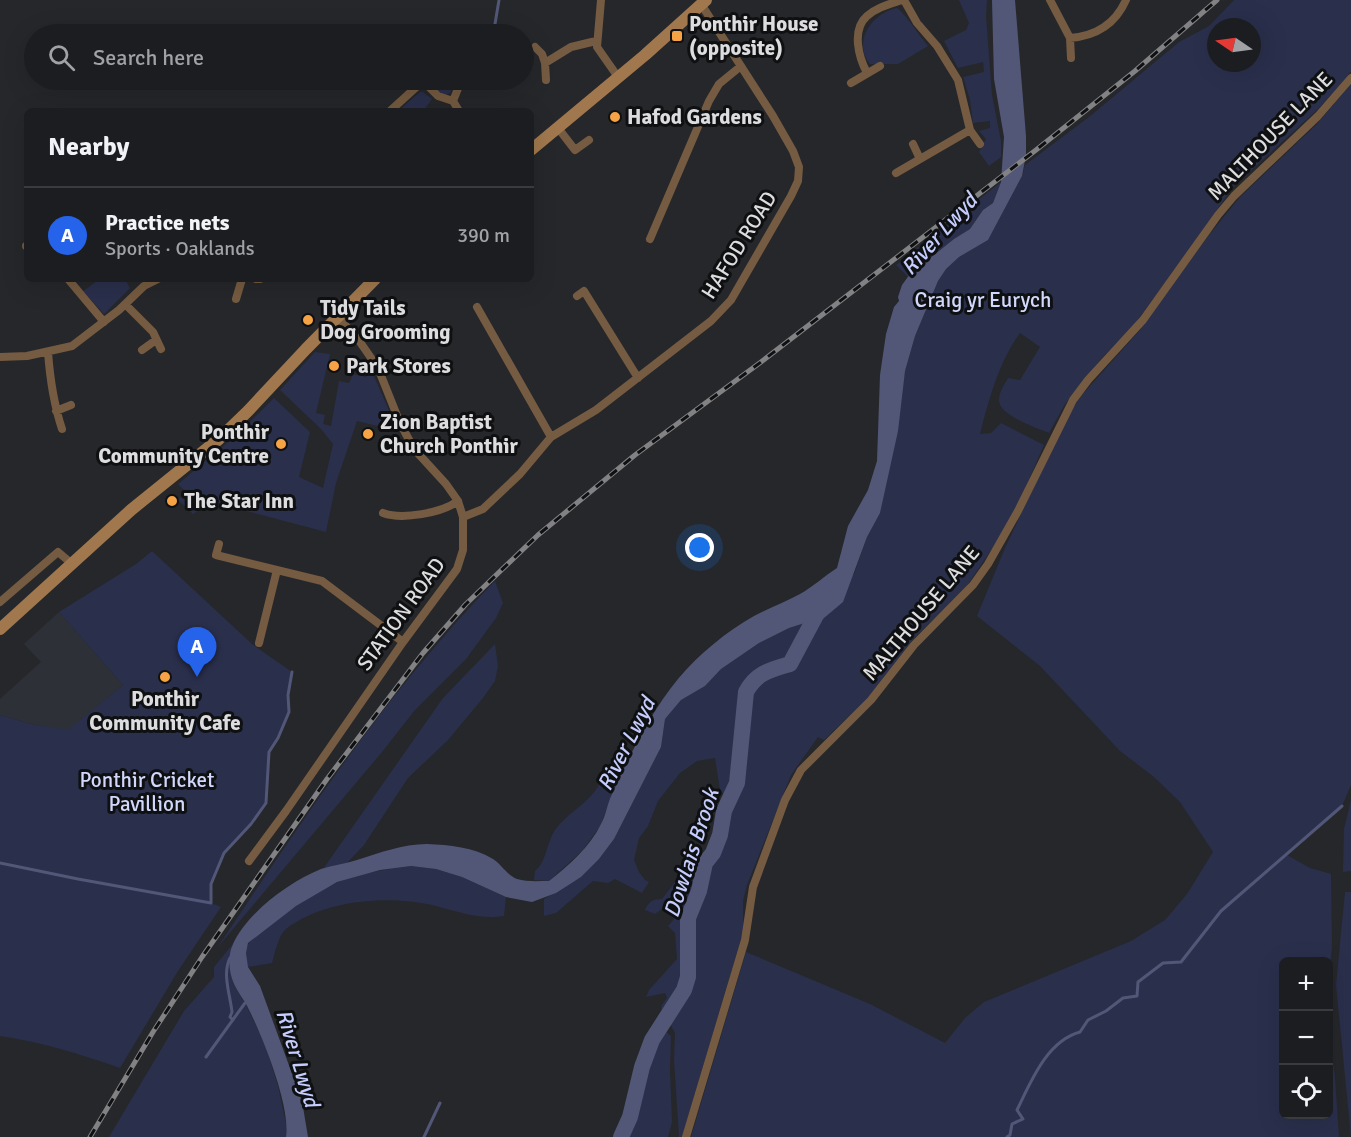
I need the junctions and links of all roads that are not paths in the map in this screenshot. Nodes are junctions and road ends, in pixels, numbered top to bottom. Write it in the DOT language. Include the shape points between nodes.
graph roads {
  1 [pos="601,0"];
  2 [pos="903,0"];
  3 [pos="1126,0"];
  4 [pos="704,1"];
  5 [pos="1051,1"];
  6 [pos="1040,4"];
  7 [pos="1070,38"];
  8 [pos="597,41"];
  9 [pos="535,47"];
  10 [pos="1071,58"];
  11 [pos="545,63"];
  12 [pos="741,66"];
  13 [pos="880,66"];
  14 [pos="867,73"];
  15 [pos="618,77"];
  16 [pos="1351,78"];
  17 [pos="546,80"];
  18 [pos="851,83"];
  19 [pos="413,90"];
  20 [pos="433,90"];
  21 [pos="457,90"];
  22 [pos="453,101"];
  23 [pos="393,108"];
  24 [pos="457,108"];
  25 [pos="558,128"];
  26 [pos="970,130"];
  27 [pos="589,140"];
  28 [pos="913,144"];
  29 [pos="980,144"];
  30 [pos="534,148"];
  31 [pos="920,159"];
  32 [pos="896,173"];
  33 [pos="650,238"];
  34 [pos="71,282"];
  35 [pos="152,282"];
  36 [pos="241,282"];
  37 [pos="372,282"];
  38 [pos="577,296"];
  39 [pos="236,299"];
  40 [pos="125,304"];
  41 [pos="477,307"];
  42 [pos="338,317"];
  43 [pos="104,322"];
  44 [pos="156,340"];
  45 [pos="161,349"];
  46 [pos="142,350"];
  47 [pos="48,351"];
  48 [pos="0,357"];
  49 [pos="638,378"];
  50 [pos="71,405"];
  51 [pos="56,411"];
  52 [pos="62,429"];
  53 [pos="551,437"];
  54 [pos="458,501"];
  55 [pos="463,517"];
  56 [pos="388,518"];
  57 [pos="219,544"];
  58 [pos="71,564"];
  59 [pos="277,570"];
  60 [pos="0,602"];
  61 [pos="0,629"];
  62 [pos="403,642"];
  63 [pos="260,643"];
  64 [pos="249,861"];
  65 [pos="686,1137"];
  1 -- 8 [label="street"];
  2 -- 14 [label="street" via="865,18 858,42 859,59"];
  2 -- 26 [label="street" via="957,80"];
  3 -- 7 [label="street" via="1115,18 1100,30"];
  4 -- 12 [label="street, HAFOD ROAD"];
  4 -- 15 [label="main road"];
  5 -- 6 [label="street"];
  5 -- 7 [label="street"];
  7 -- 10 [label="street"];
  8 -- 11 [label="street" via="571,47"];
  8 -- 15 [label="street" via="597,47"];
  9 -- 11 [label="street"];
  11 -- 17 [label="street"];
  12 -- 33 [label="street" via="719,84 709,101"];
  12 -- 49 [label="street, HAFOD ROAD" via="793,151 799,167 798,181 731,300 711,321"];
  13 -- 14 [label="street"];
  14 -- 18 [label="street"];
  15 -- 25 [label="main road"];
  16 -- 65 [label="street, MALTHOUSE LANE" via="1318,116 1234,195 1143,320 1073,400 1013,521 973,585 914,645 849,724 801,770 785,800 753,887 745,940"];
  19 -- 23 [label="street"];
  20 -- 22 [label="street"];
  21 -- 22 [label="street"];
  22 -- 24 [label="street"];
  25 -- 27 [label="street" via="575,150"];
  25 -- 30 [label="main road"];
  26 -- 29 [label="street"];
  26 -- 31 [label="street"];
  28 -- 31 [label="street"];
  31 -- 32 [label="street"];
  34 -- 43 [label="street"];
  35 -- 40 [label="street"];
  36 -- 39 [label="street"];
  37 -- 42 [label="main road"];
  38 -- 49 [label="street" via="584,292"];
  40 -- 43 [label="street"];
  40 -- 44 [label="street"];
  41 -- 53 [label="street"];
  42 -- 54 [label="street, STATION ROAD" via="378,368 414,448"];
  42 -- 58 [label="main road" via="219,439"];
  43 -- 47 [label="street" via="72,346"];
  44 -- 45 [label="street"];
  44 -- 46 [label="street"];
  47 -- 48 [label="street"];
  47 -- 51 [label="street"];
  49 -- 53 [label="street, HAFOD ROAD" via="597,410"];
  50 -- 51 [label="street"];
  51 -- 52 [label="street"];
  53 -- 55 [label="street, HAFOD ROAD" via="483,509"];
  54 -- 55 [label="street, STATION ROAD"];
  54 -- 56 [label="street" via="443,509"];
  55 -- 62 [label="street, STATION ROAD" via="461,560"];
  57 -- 59 [label="street" via="216,555"];
  58 -- 60 [label="street" via="58,552"];
  58 -- 61 [label="main road"];
  59 -- 62 [label="street" via="322,581"];
  59 -- 63 [label="street"];
  62 -- 64 [label="street, STATION ROAD"];
}
